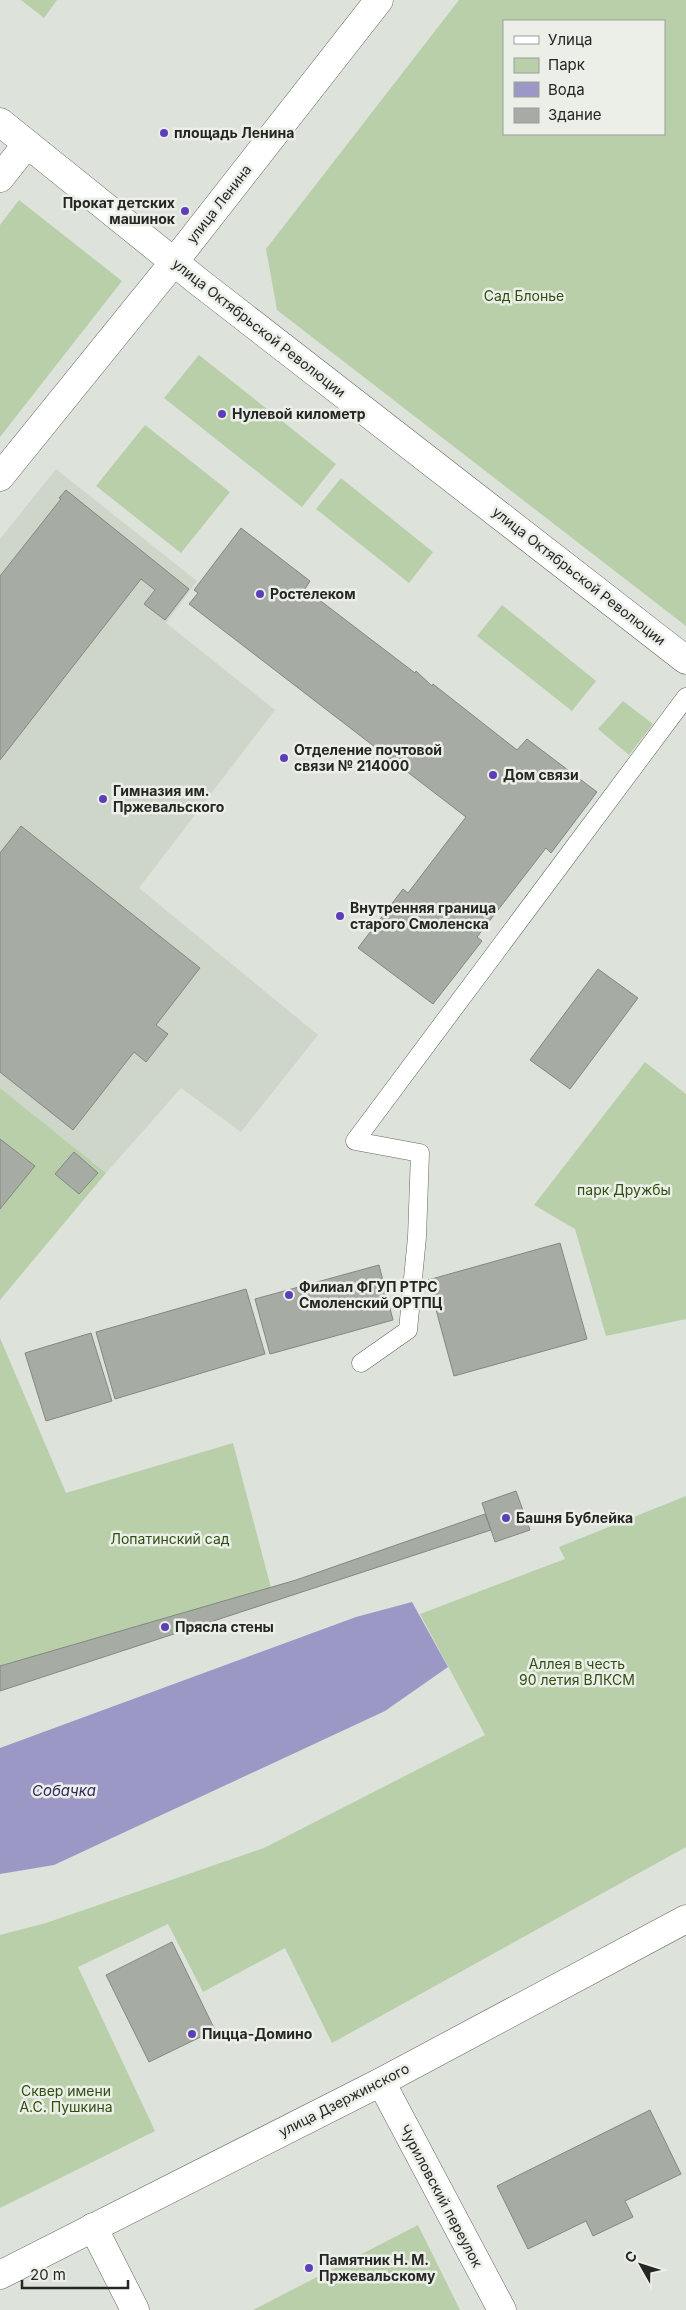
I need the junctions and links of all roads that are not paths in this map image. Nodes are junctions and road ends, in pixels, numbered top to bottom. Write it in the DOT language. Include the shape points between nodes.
graph roads {
  1 [pos="379,0"];
  2 [pos="0,122"];
  3 [pos="27,144"];
  4 [pos="0,178"];
  5 [pos="174,262"];
  6 [pos="0,477"];
  7 [pos="686,660"];
  8 [pos="686,697"];
  9 [pos="361,1363"];
  10 [pos="686,1919"];
  11 [pos="381,2082"];
  12 [pos="93,2227"];
  13 [pos="0,2275"];
  14 [pos="135,2310"];
  15 [pos="502,2310"];
  1 -- 5 [label="street, улица Ленина"];
  2 -- 3 [label="street, улица Октябрьской Революции"];
  3 -- 4 [label="street"];
  3 -- 5 [label="street, улица Октябрьской Революции"];
  5 -- 6 [label="street, улица Ленина"];
  5 -- 7 [label="street, улица Октябрьской Революции"];
  8 -- 9 [label="lane" via="355,1141 420,1153 417,1237 408,1330"];
  10 -- 11 [label="street, улица Дзержинского"];
  11 -- 12 [label="street, улица Дзержинского"];
  11 -- 15 [label="street, Чуриловский переулок"];
  12 -- 13 [label="street, улица Дзержинского"];
  12 -- 14 [label="street"];
}
